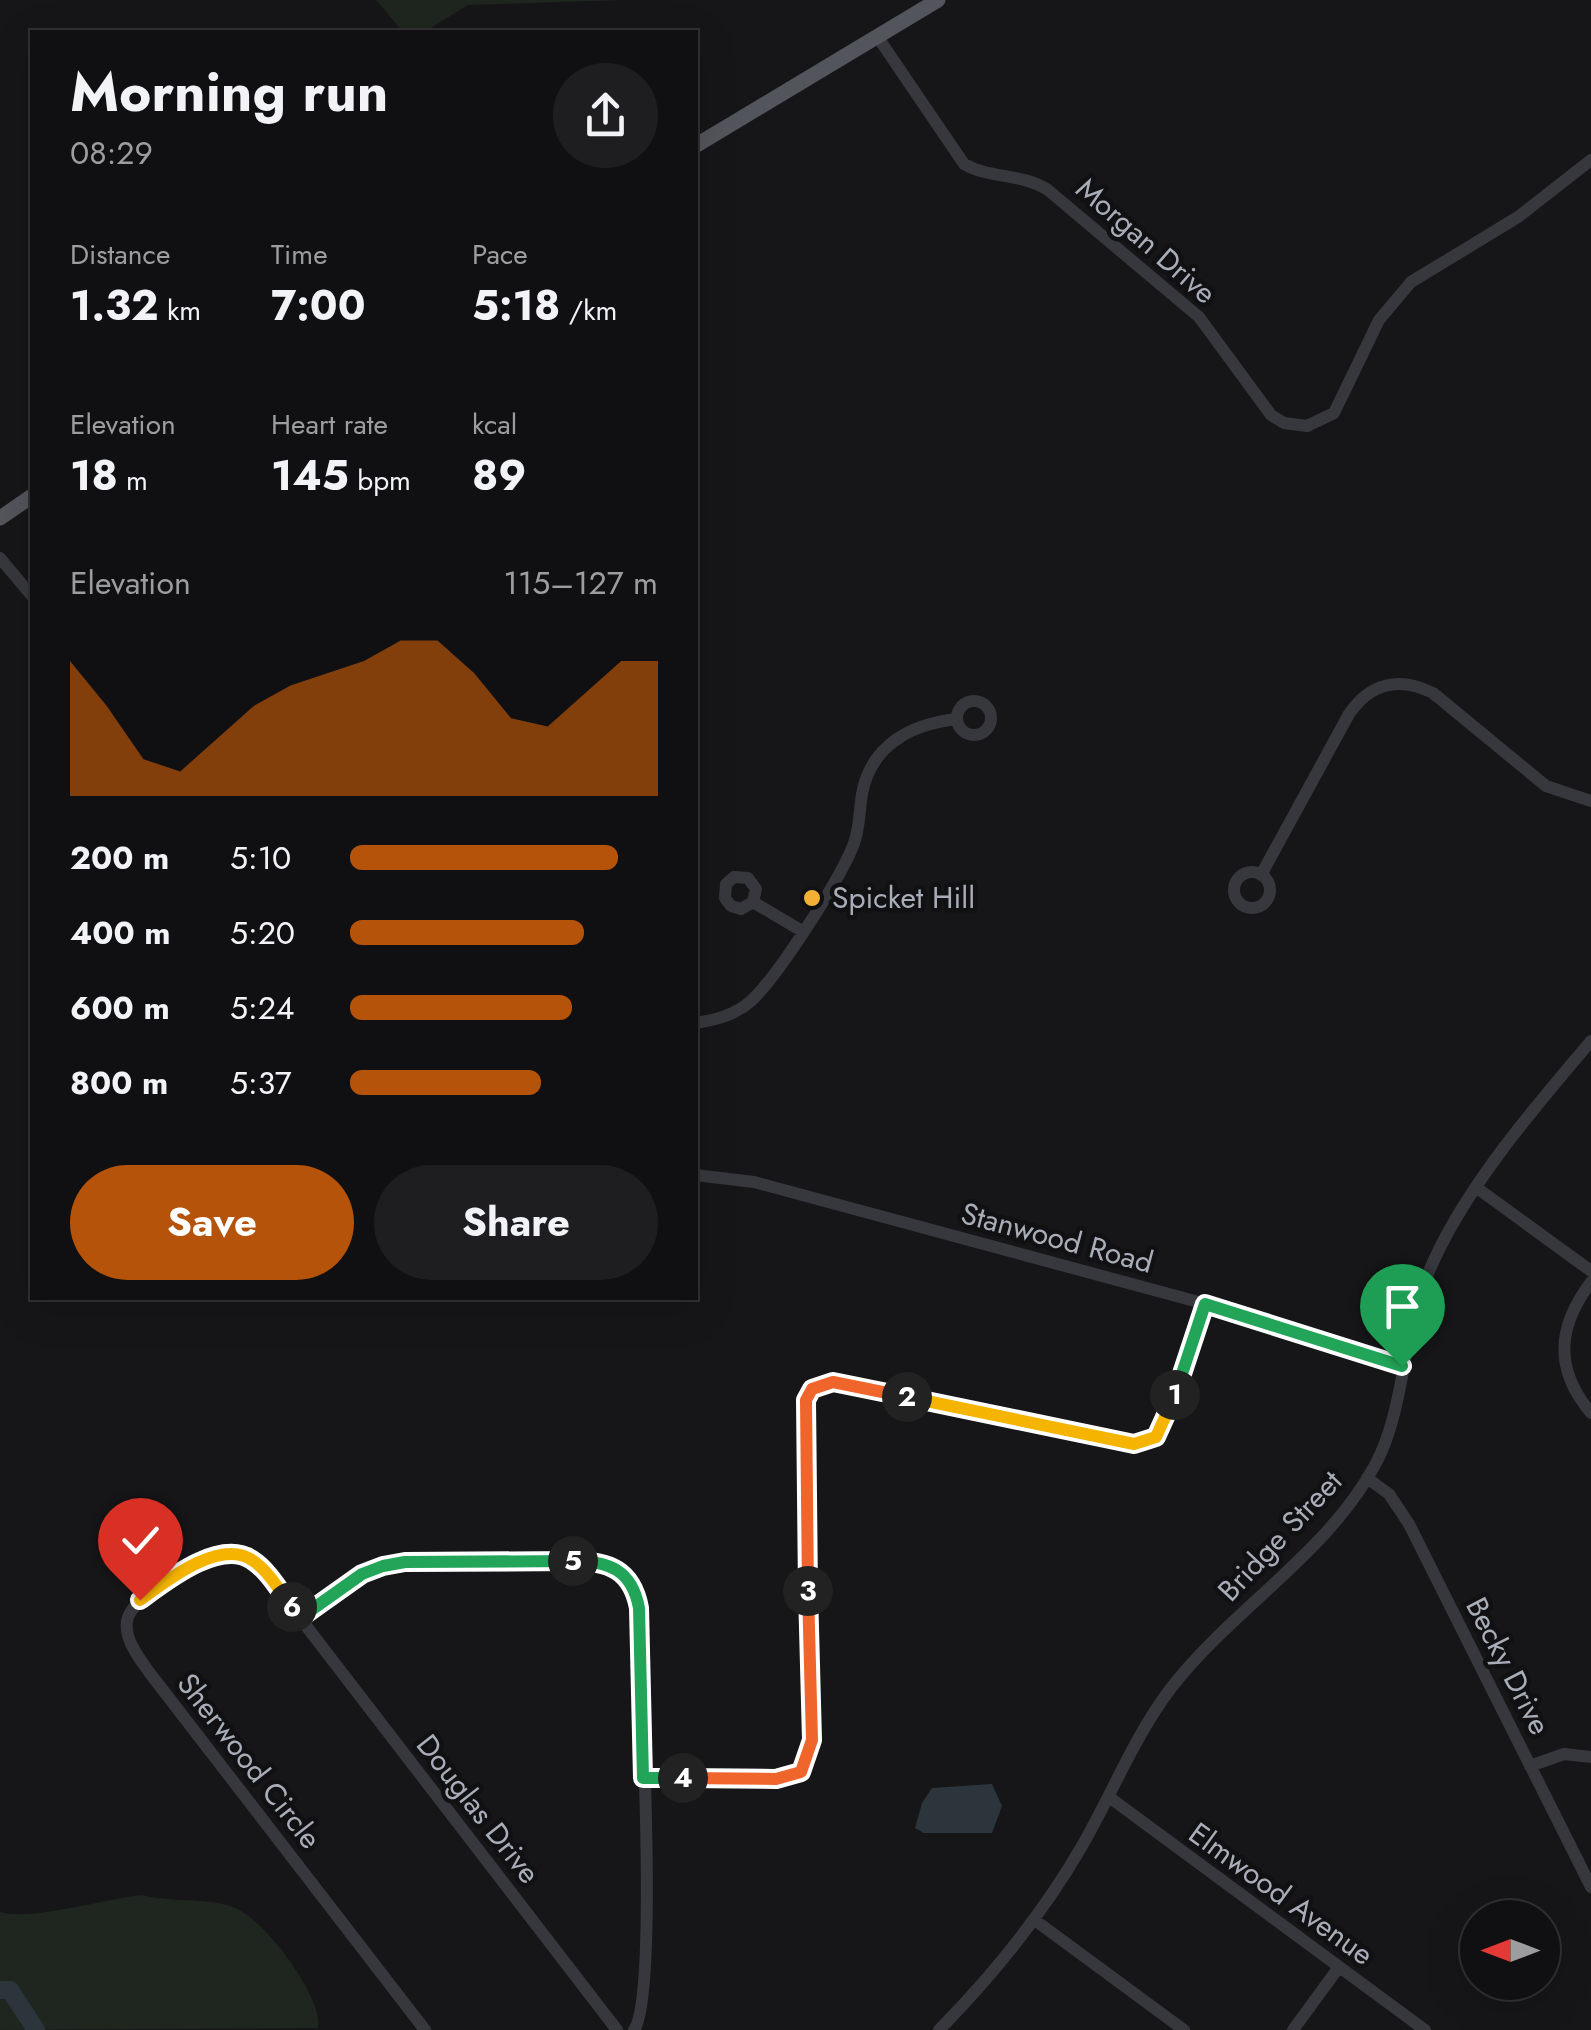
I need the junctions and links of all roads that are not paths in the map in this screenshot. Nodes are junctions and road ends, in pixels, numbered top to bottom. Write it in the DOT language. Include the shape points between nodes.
graph roads {
  1 [pos="938,0"];
  2 [pos="877,36"];
  3 [pos="698,144"];
  4 [pos="1591,160"];
  5 [pos="30,497"];
  6 [pos="0,518"];
  7 [pos="0,558"];
  8 [pos="30,594"];
  9 [pos="957,720"];
  10 [pos="1591,801"];
  11 [pos="1261,874"];
  12 [pos="754,902"];
  13 [pos="802,931"];
  14 [pos="698,1022"];
  15 [pos="1591,1042"];
  16 [pos="698,1175"];
  17 [pos="1477,1188"];
  18 [pos="1591,1270"];
  19 [pos="1591,1282"];
  20 [pos="1205,1304"];
  21 [pos="1402,1366"];
  22 [pos="1591,1413"];
  23 [pos="1367,1478"];
  24 [pos="300,1618"];
  25 [pos="1591,1757"];
  26 [pos="1530,1766"];
  27 [pos="643,1778"];
  28 [pos="1109,1797"];
  29 [pos="1591,1887"];
  30 [pos="1036,1921"];
  31 [pos="1339,1967"];
  32 [pos="425,2030"];
  33 [pos="616,2030"];
  34 [pos="634,2030"];
  35 [pos="940,2030"];
  36 [pos="1184,2030"];
  37 [pos="1293,2030"];
  38 [pos="1424,2030"];
  1 -- 2 [label="main road"];
  2 -- 3 [label="main road"];
  2 -- 4 [label="street, Morgan Drive" via="964,164 1048,190 1199,317 1266,410 1292,425 1314,424 1334,412 1379,320 1410,282 1518,217"];
  5 -- 6 [label="main road"];
  7 -- 8 [label="street"];
  9 -- 13 [label="street" via="911,730 882,751 864,786 848,858"];
  10 -- 11 [label="street" via="1546,786 1433,692 1386,684 1356,704"];
  12 -- 13 [label="street"];
  13 -- 14 [label="street" via="752,1000 724,1018"];
  15 -- 17 [label="street, Bridge Street"];
  16 -- 20 [label="street, Stanwood Road" via="754,1182"];
  17 -- 18 [label="street"];
  17 -- 21 [label="street, Bridge Street" via="1430,1267"];
  19 -- 22 [label="street" via="1568,1319 1562,1351 1566,1374"];
  20 -- 21 [label="street, Stanwood Road"];
  20 -- 27 [label="street" via="1164,1428 1146,1443 833,1382 818,1386 806,1400 804,1424 812,1740 806,1762 789,1778"];
  21 -- 23 [label="street, Bridge Street" via="1386,1437"];
  23 -- 26 [label="street, Becky Drive" via="1389,1494 1409,1524"];
  23 -- 28 [label="street, Bridge Street" via="1171,1688"];
  24 -- 27 [label="street" via="362,1574 405,1562 594,1561 616,1568 633,1586 639,1608"];
  24 -- 32 [label="street, Sherwood Circle" via="256,1562 232,1553 140,1600 127,1630 148,1672"];
  24 -- 33 [label="street, Douglas Drive"];
  25 -- 26 [label="street" via="1564,1754"];
  26 -- 29 [label="street, Becky Drive"];
  27 -- 34 [label="street" via="646,1974"];
  28 -- 30 [label="street, Bridge Street"];
  28 -- 31 [label="street, Elmwood Avenue"];
  30 -- 35 [label="street, Bridge Street"];
  30 -- 36 [label="street"];
  31 -- 37 [label="street"];
  31 -- 38 [label="street, Elmwood Avenue"];
}
